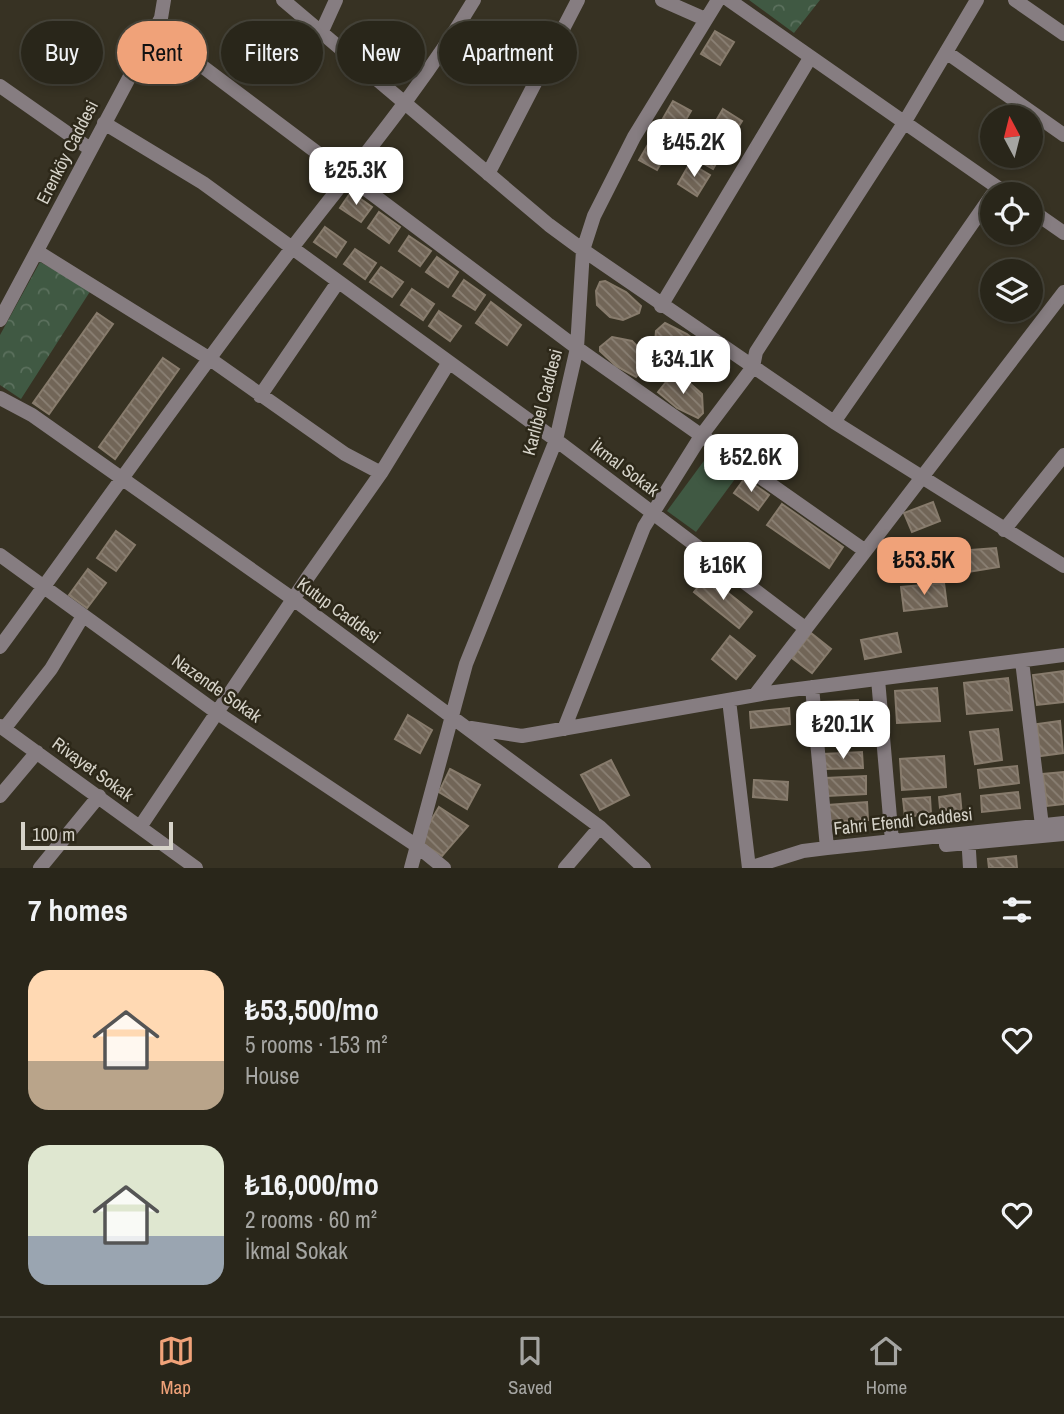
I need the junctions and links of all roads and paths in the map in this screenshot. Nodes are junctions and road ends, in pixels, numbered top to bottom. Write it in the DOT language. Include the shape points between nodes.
graph roads {
  1 [pos="164,0"];
  2 [pos="283,0"];
  3 [pos="336,0"];
  4 [pos="474,0"];
  5 [pos="578,0"];
  6 [pos="662,0"];
  7 [pos="718,0"];
  8 [pos="729,0"];
  9 [pos="977,0"];
  10 [pos="1015,0"];
  11 [pos="705,19"];
  12 [pos="159,21"];
  13 [pos="307,21"];
  14 [pos="323,29"];
  15 [pos="1064,34"];
  16 [pos="323,35"];
  17 [pos="946,52"];
  18 [pos="810,58"];
  19 [pos="207,70"];
  20 [pos="125,84"];
  21 [pos="0,86"];
  22 [pos="406,105"];
  23 [pos="904,122"];
  24 [pos="104,123"];
  25 [pos="1064,135"];
  26 [pos="90,149"];
  27 [pos="488,174"];
  28 [pos="348,178"];
  29 [pos="983,182"];
  30 [pos="980,218"];
  31 [pos="1043,219"];
  32 [pos="1064,233"];
  33 [pos="292,248"];
  34 [pos="583,250"];
  35 [pos="38,252"];
  36 [pos="338,282"];
  37 [pos="1064,292"];
  38 [pos="661,306"];
  39 [pos="0,320"];
  40 [pos="577,348"];
  41 [pos="210,359"];
  42 [pos="449,362"];
  43 [pos="753,367"];
  44 [pos="260,396"];
  45 [pos="0,398"];
  46 [pos="834,422"];
  47 [pos="701,436"];
  48 [pos="556,440"];
  49 [pos="1064,455"];
  50 [pos="381,473"];
  51 [pos="121,478"];
  52 [pos="922,478"];
  53 [pos="654,513"];
  54 [pos="1004,530"];
  55 [pos="864,550"];
  56 [pos="0,555"];
  57 [pos="1064,566"];
  58 [pos="43,588"];
  59 [pos="293,599"];
  60 [pos="83,616"];
  61 [pos="805,628"];
  62 [pos="0,647"];
  63 [pos="1064,656"];
  64 [pos="1022,661"];
  65 [pos="878,679"];
  66 [pos="811,687"];
  67 [pos="755,695"];
  68 [pos="729,700"];
  69 [pos="219,714"];
  70 [pos="451,715"];
  71 [pos="466,727"];
  72 [pos="2,728"];
  73 [pos="564,729"];
  74 [pos="37,752"];
  75 [pos="0,796"];
  76 [pos="99,796"];
  77 [pos="1064,823"];
  78 [pos="140,827"];
  79 [pos="600,827"];
  80 [pos="1042,831"];
  81 [pos="1064,834"];
  82 [pos="968,838"];
  83 [pos="892,841"];
  84 [pos="417,846"];
  85 [pos="827,848"];
  86 [pos="45,866"];
  87 [pos="196,868"];
  88 [pos="411,868"];
  89 [pos="444,868"];
  90 [pos="565,868"];
  91 [pos="644,868"];
  92 [pos="749,868"];
  93 [pos="779,868"];
  94 [pos="970,868"];
  1 -- 12 [label="street, Erenköy Caddesi"];
  2 -- 13 [label="street"];
  3 -- 14 [label="street"];
  4 -- 22 [label="street"];
  5 -- 27 [label="street"];
  6 -- 11 [label="street"];
  7 -- 11 [label="street, Karlıbel Caddesi"];
  8 -- 18 [label="street"];
  9 -- 17 [label="street"];
  10 -- 15 [label="street"];
  11 -- 34 [label="street, Karlıbel Caddesi" via="634,137 594,216"];
  16 -- 22 [label="street"];
  17 -- 23 [label="street"];
  17 -- 25 [label="street"];
  18 -- 23 [label="street"];
  18 -- 38 [label="street"];
  19 -- 28 [label="street"];
  20 -- 24 [label="street, Erenköy Caddesi"];
  21 -- 26 [label="street"];
  22 -- 27 [label="street"];
  22 -- 28 [label="street"];
  23 -- 29 [label="street"];
  23 -- 43 [label="street" via="756,352"];
  24 -- 26 [label="street, Erenköy Caddesi"];
  24 -- 33 [label="street, İkmal Sokak" via="203,183"];
  26 -- 35 [label="street, Erenköy Caddesi"];
  27 -- 34 [label="street"];
  28 -- 33 [label="street"];
  28 -- 40 [label="street"];
  30 -- 46 [label="street"];
  31 -- 32 [label="street"];
  33 -- 36 [label="street, İkmal Sokak"];
  33 -- 41 [label="street"];
  34 -- 38 [label="street"];
  34 -- 40 [label="street, Karlıbel Caddesi"];
  35 -- 39 [label="street, Erenköy Caddesi"];
  35 -- 41 [label="street"];
  36 -- 42 [label="street, İkmal Sokak"];
  36 -- 44 [label="street"];
  37 -- 52 [label="street"];
  38 -- 43 [label="street"];
  40 -- 47 [label="street"];
  40 -- 48 [label="street, Karlıbel Caddesi"];
  41 -- 44 [label="street"];
  41 -- 51 [label="street"];
  42 -- 48 [label="street, İkmal Sokak"];
  42 -- 50 [label="street"];
  43 -- 46 [label="street"];
  43 -- 47 [label="street"];
  44 -- 50 [label="street"];
  45 -- 51 [label="street, Kutup Caddesi"];
  46 -- 52 [label="street"];
  47 -- 53 [label="street"];
  47 -- 55 [label="street"];
  48 -- 53 [label="street, İkmal Sokak"];
  48 -- 70 [label="street, Karlıbel Caddesi" via="466,664"];
  49 -- 54 [label="street"];
  50 -- 59 [label="street"];
  51 -- 58 [label="street"];
  51 -- 59 [label="street, Kutup Caddesi"];
  52 -- 54 [label="street"];
  52 -- 55 [label="street"];
  53 -- 61 [label="street, İkmal Sokak"];
  53 -- 73 [label="street" via="644,527"];
  54 -- 57 [label="street"];
  55 -- 61 [label="street"];
  56 -- 58 [label="street, Nazende Sokak"];
  58 -- 60 [label="street, Nazende Sokak"];
  58 -- 62 [label="street"];
  59 -- 69 [label="street"];
  59 -- 70 [label="street, Kutup Caddesi"];
  60 -- 69 [label="street, Nazende Sokak"];
  60 -- 72 [label="street" via="51,669"];
  61 -- 67 [label="street"];
  63 -- 64 [label="street"];
  64 -- 65 [label="street"];
  64 -- 80 [label="street"];
  65 -- 66 [label="street"];
  65 -- 83 [label="street"];
  66 -- 67 [label="street"];
  66 -- 85 [label="street"];
  67 -- 68 [label="street"];
  68 -- 73 [label="street"];
  68 -- 92 [label="street"];
  69 -- 78 [label="street"];
  69 -- 84 [label="street, Nazende Sokak"];
  70 -- 71 [label="street, Kutup Caddesi"];
  70 -- 84 [label="street, Karlıbel Caddesi"];
  71 -- 73 [label="street" via="522,736"];
  71 -- 79 [label="street, Kutup Caddesi"];
  72 -- 74 [label="street, Rivayet Sokak"];
  74 -- 75 [label="street"];
  74 -- 76 [label="street, Rivayet Sokak"];
  76 -- 78 [label="street, Rivayet Sokak"];
  76 -- 86 [label="street"];
  77 -- 80 [label="street, Fahri Efendi Caddesi"];
  78 -- 87 [label="street, Rivayet Sokak"];
  79 -- 90 [label="street"];
  79 -- 91 [label="street, Kutup Caddesi"];
  80 -- 81 [label="street, Fahri Efendi Caddesi"];
  80 -- 82 [label="street, Fahri Efendi Caddesi"];
  82 -- 83 [label="street, Fahri Efendi Caddesi"];
  82 -- 93 [label="street, Fahri Efendi Caddesi"];
  82 -- 94 [label="street"];
  83 -- 85 [label="street, Fahri Efendi Caddesi"];
  84 -- 88 [label="street, Karlıbel Caddesi"];
  84 -- 89 [label="street, Nazende Sokak"];
  85 -- 92 [label="street, Fahri Efendi Caddesi"];
}
